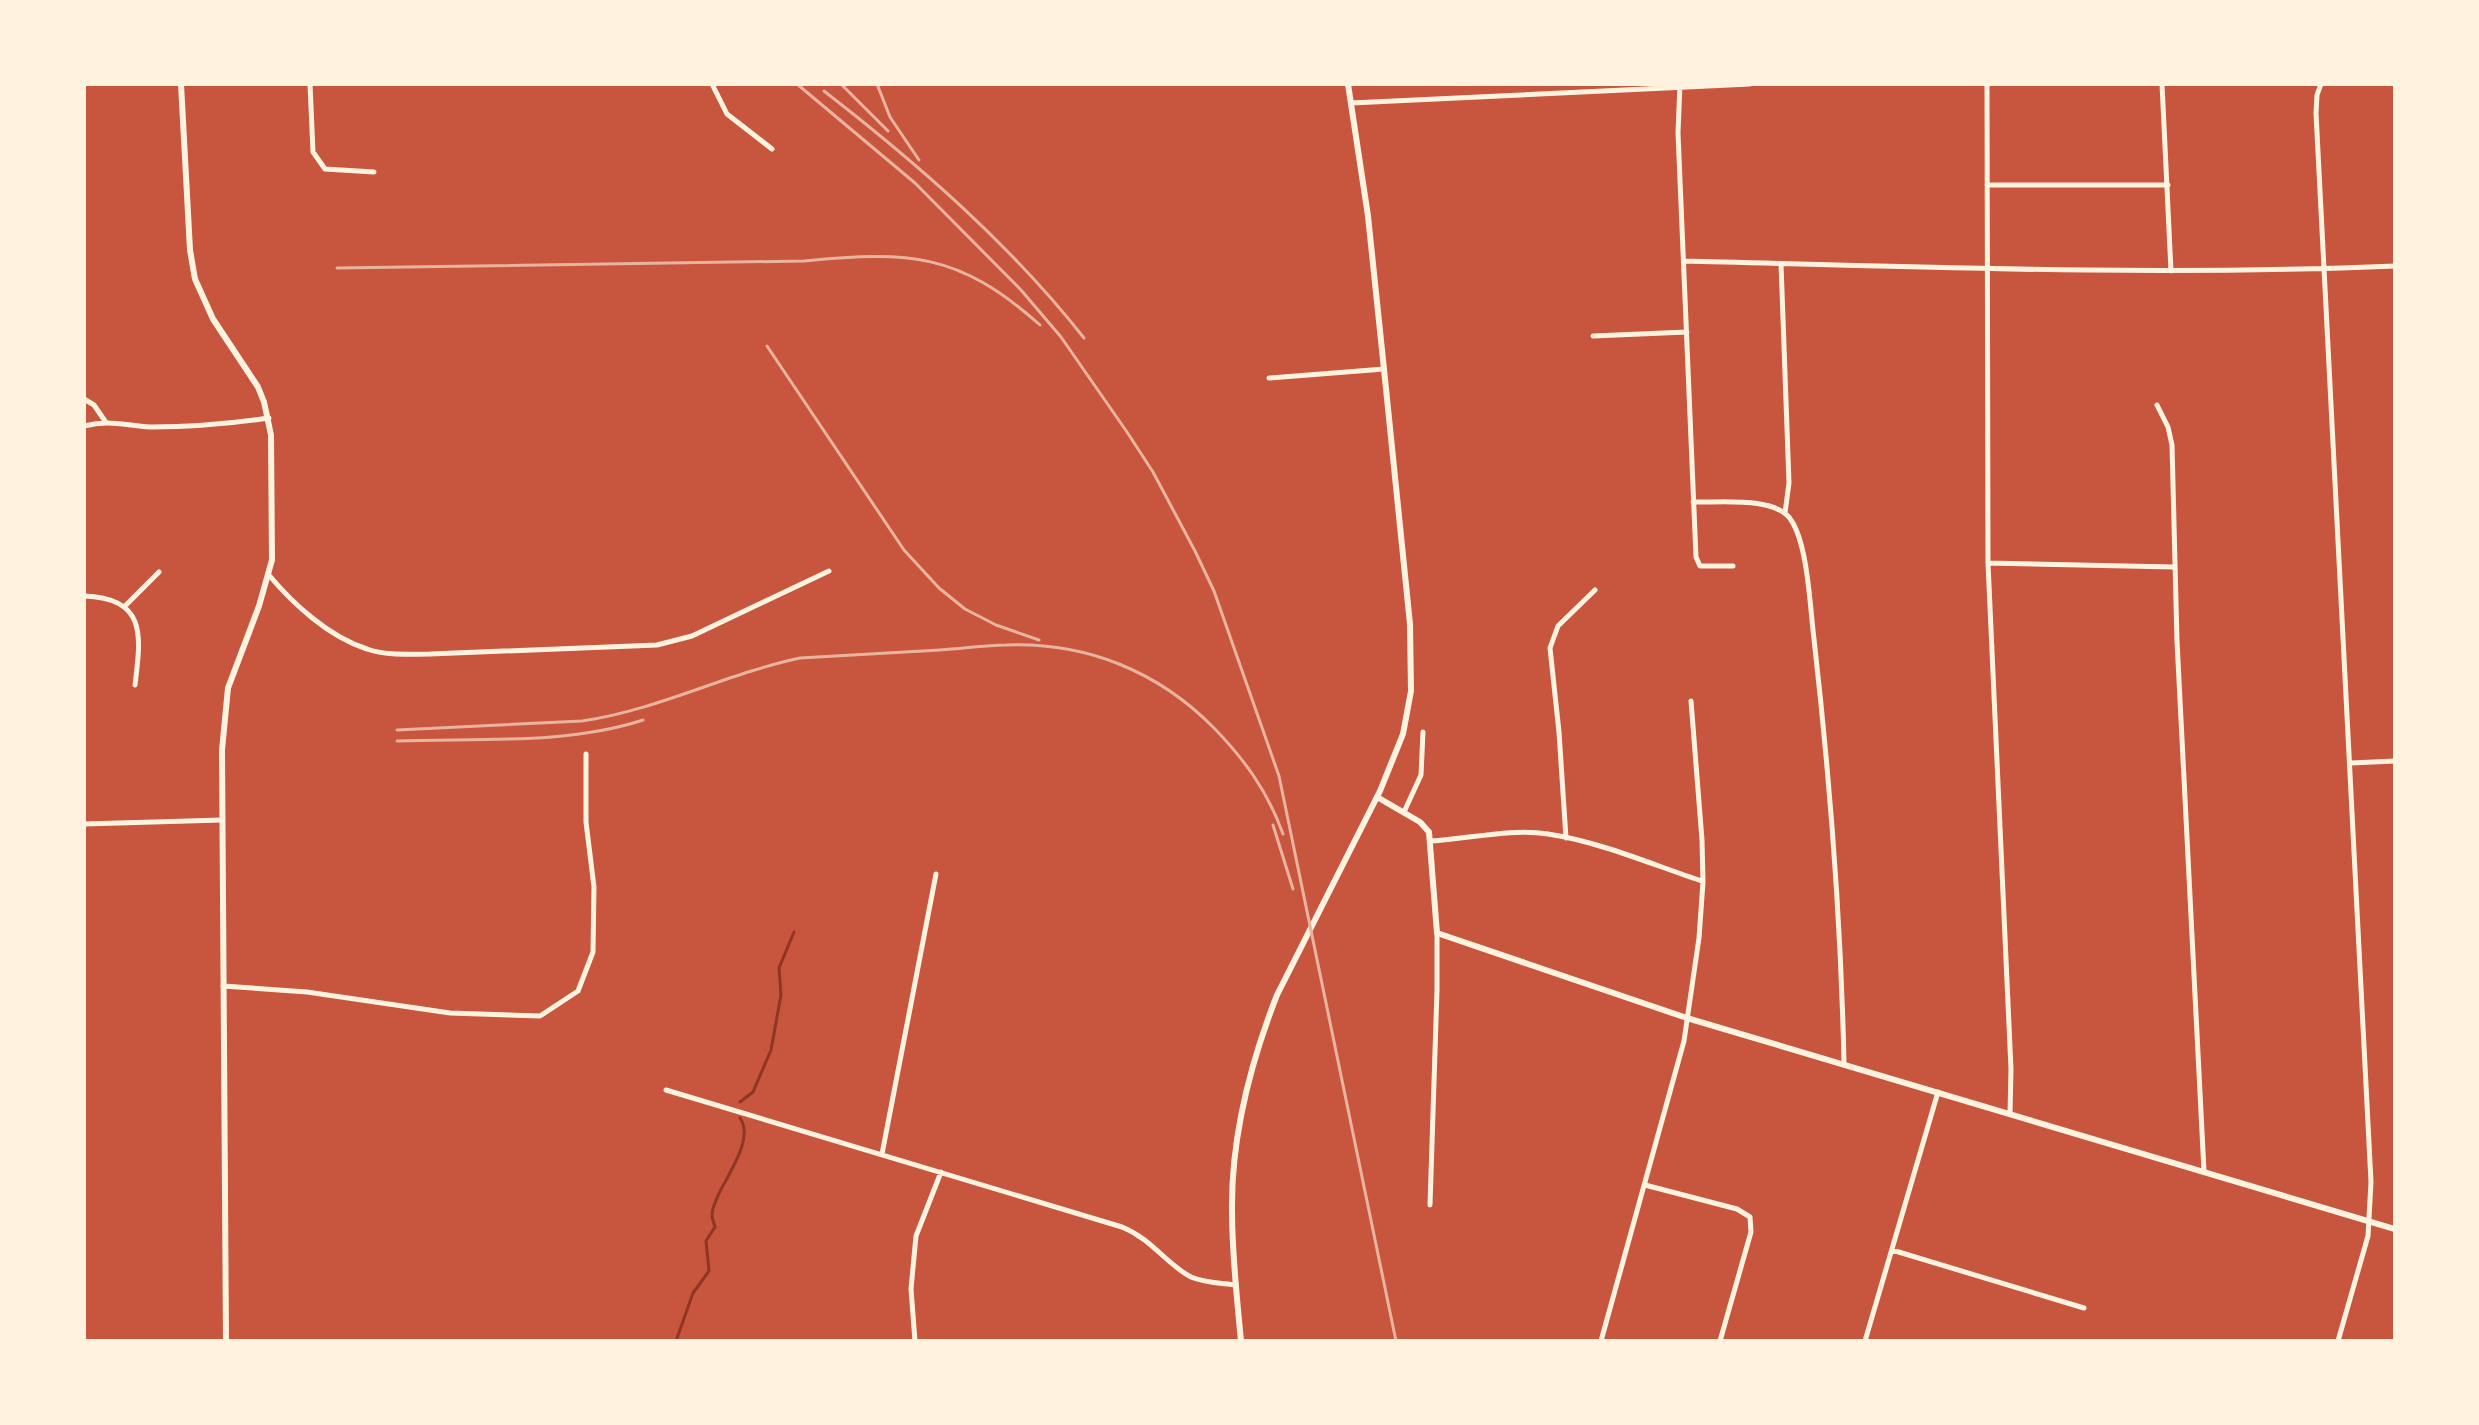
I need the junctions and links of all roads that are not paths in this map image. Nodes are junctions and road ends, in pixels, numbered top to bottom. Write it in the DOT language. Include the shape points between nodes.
graph roads {
  1 [pos="181,84"];
  2 [pos="310,84"];
  3 [pos="712,84"];
  4 [pos="1348,84"];
  5 [pos="1750,84"];
  6 [pos="1987,84"];
  7 [pos="2162,84"];
  8 [pos="2321,84"];
  9 [pos="1679,86"];
  10 [pos="1351,103"];
  11 [pos="772,149"];
  12 [pos="374,172"];
  13 [pos="1987,185"];
  14 [pos="2168,185"];
  15 [pos="1684,261"];
  16 [pos="1781,264"];
  17 [pos="2395,266"];
  18 [pos="1987,267"];
  19 [pos="2325,269"];
  20 [pos="2171,271"];
  21 [pos="1687,332"];
  22 [pos="1593,336"];
  23 [pos="1384,369"];
  24 [pos="1269,378"];
  25 [pos="84,399"];
  26 [pos="2157,405"];
  27 [pos="269,418"];
  28 [pos="105,421"];
  29 [pos="84,426"];
  30 [pos="1693,502"];
  31 [pos="1785,513"];
  32 [pos="1988,563"];
  33 [pos="1733,566"];
  34 [pos="2174,567"];
  35 [pos="829,571"];
  36 [pos="159,572"];
  37 [pos="268,574"];
  38 [pos="1595,590"];
  39 [pos="84,596"];
  40 [pos="125,606"];
  41 [pos="135,685"];
  42 [pos="1691,701"];
  43 [pos="1423,732"];
  44 [pos="586,754"];
  45 [pos="2395,761"];
  46 [pos="2351,763"];
  47 [pos="1377,797"];
  48 [pos="1404,812"];
  49 [pos="222,820"];
  50 [pos="84,824"];
  51 [pos="1566,838"];
  52 [pos="1431,841"];
  53 [pos="936,874"];
  54 [pos="1703,882"];
  55 [pos="1437,933"];
  56 [pos="222,986"];
  57 [pos="1687,1018"];
  58 [pos="1844,1063"];
  59 [pos="666,1090"];
  60 [pos="1938,1092"];
  61 [pos="2010,1114"];
  62 [pos="882,1154"];
  63 [pos="2204,1171"];
  64 [pos="941,1172"];
  65 [pos="1645,1185"];
  66 [pos="1430,1205"];
  67 [pos="2369,1221"];
  68 [pos="2395,1229"];
  69 [pos="1892,1250"];
  70 [pos="1236,1285"];
  71 [pos="2084,1308"];
  72 [pos="226,1341"];
  73 [pos="915,1341"];
  74 [pos="1241,1341"];
  75 [pos="1601,1341"];
  76 [pos="1720,1341"];
  77 [pos="1865,1341"];
  78 [pos="2338,1341"];
  1 -- 27 [label="street" via="195,279 213,319 255,380"];
  2 -- 12 [label="street" via="313,152 325,169"];
  3 -- 11 [label="street" via="727,114"];
  4 -- 10 [label="street"];
  5 -- 9 [label="street"];
  6 -- 13 [label="street"];
  7 -- 14 [label="street"];
  8 -- 19 [label="street" via="2316,113"];
  9 -- 10 [label="street"];
  9 -- 15 [label="street"];
  10 -- 23 [label="street"];
  13 -- 14 [label="street"];
  13 -- 18 [label="street"];
  14 -- 20 [label="street"];
  15 -- 16 [label="street"];
  15 -- 21 [label="street"];
  16 -- 18 [label="street"];
  16 -- 31 [label="street" via="1789,483"];
  17 -- 19 [label="street"];
  18 -- 20 [label="street"];
  18 -- 32 [label="street"];
  19 -- 20 [label="street"];
  19 -- 46 [label="street"];
  21 -- 22 [label="street"];
  21 -- 30 [label="street"];
  23 -- 24 [label="street"];
  23 -- 47 [label="street" via="1412,670 1403,734"];
  25 -- 28 [label="street"];
  26 -- 34 [label="street" via="2172,445"];
  27 -- 28 [label="street" via="149,427"];
  27 -- 37 [label="street" via="274,544"];
  28 -- 29 [label="street"];
  30 -- 31 [label="street" via="1765,504"];
  30 -- 33 [label="street" via="1700,566"];
  31 -- 58 [label="street" via="1799,538 1820,695"];
  32 -- 34 [label="street"];
  32 -- 61 [label="street"];
  34 -- 63 [label="street"];
  35 -- 37 [label="street" via="692,636 657,645 398,654 344,640"];
  36 -- 40 [label="street"];
  37 -- 49 [label="street" via="224,708"];
  38 -- 51 [label="street" via="1558,626 1550,648"];
  39 -- 40 [label="street"];
  40 -- 41 [label="street" via="140,636"];
  42 -- 54 [label="street"];
  43 -- 48 [label="street" via="1421,775"];
  44 -- 56 [label="street" via="593,952 578,991 540,1016 450,1013 307,992"];
  45 -- 46 [label="street"];
  46 -- 67 [label="street"];
  47 -- 48 [label="street"];
  47 -- 70 [label="street" via="1294,957 1261,1034 1238,1128 1232,1210"];
  48 -- 52 [label="street" via="1425,826"];
  49 -- 50 [label="street"];
  49 -- 56 [label="street"];
  51 -- 52 [label="street" via="1526,833"];
  51 -- 54 [label="street"];
  52 -- 55 [label="street"];
  53 -- 62 [label="street"];
  54 -- 57 [label="street"];
  55 -- 57 [label="street"];
  55 -- 66 [label="street"];
  56 -- 72 [label="street"];
  57 -- 58 [label="street"];
  57 -- 65 [label="street"];
  58 -- 60 [label="street"];
  59 -- 62 [label="street"];
  60 -- 61 [label="street"];
  60 -- 69 [label="street"];
  61 -- 63 [label="street"];
  62 -- 64 [label="street"];
  63 -- 67 [label="street"];
  64 -- 70 [label="street" via="1122,1227 1193,1278"];
  64 -- 73 [label="street" via="916,1236 911,1289"];
  65 -- 75 [label="street"];
  65 -- 76 [label="street" via="1750,1217 1751,1232"];
  67 -- 68 [label="street"];
  67 -- 78 [label="street"];
  69 -- 71 [label="street"];
  69 -- 77 [label="street"];
  70 -- 74 [label="street"];
}
